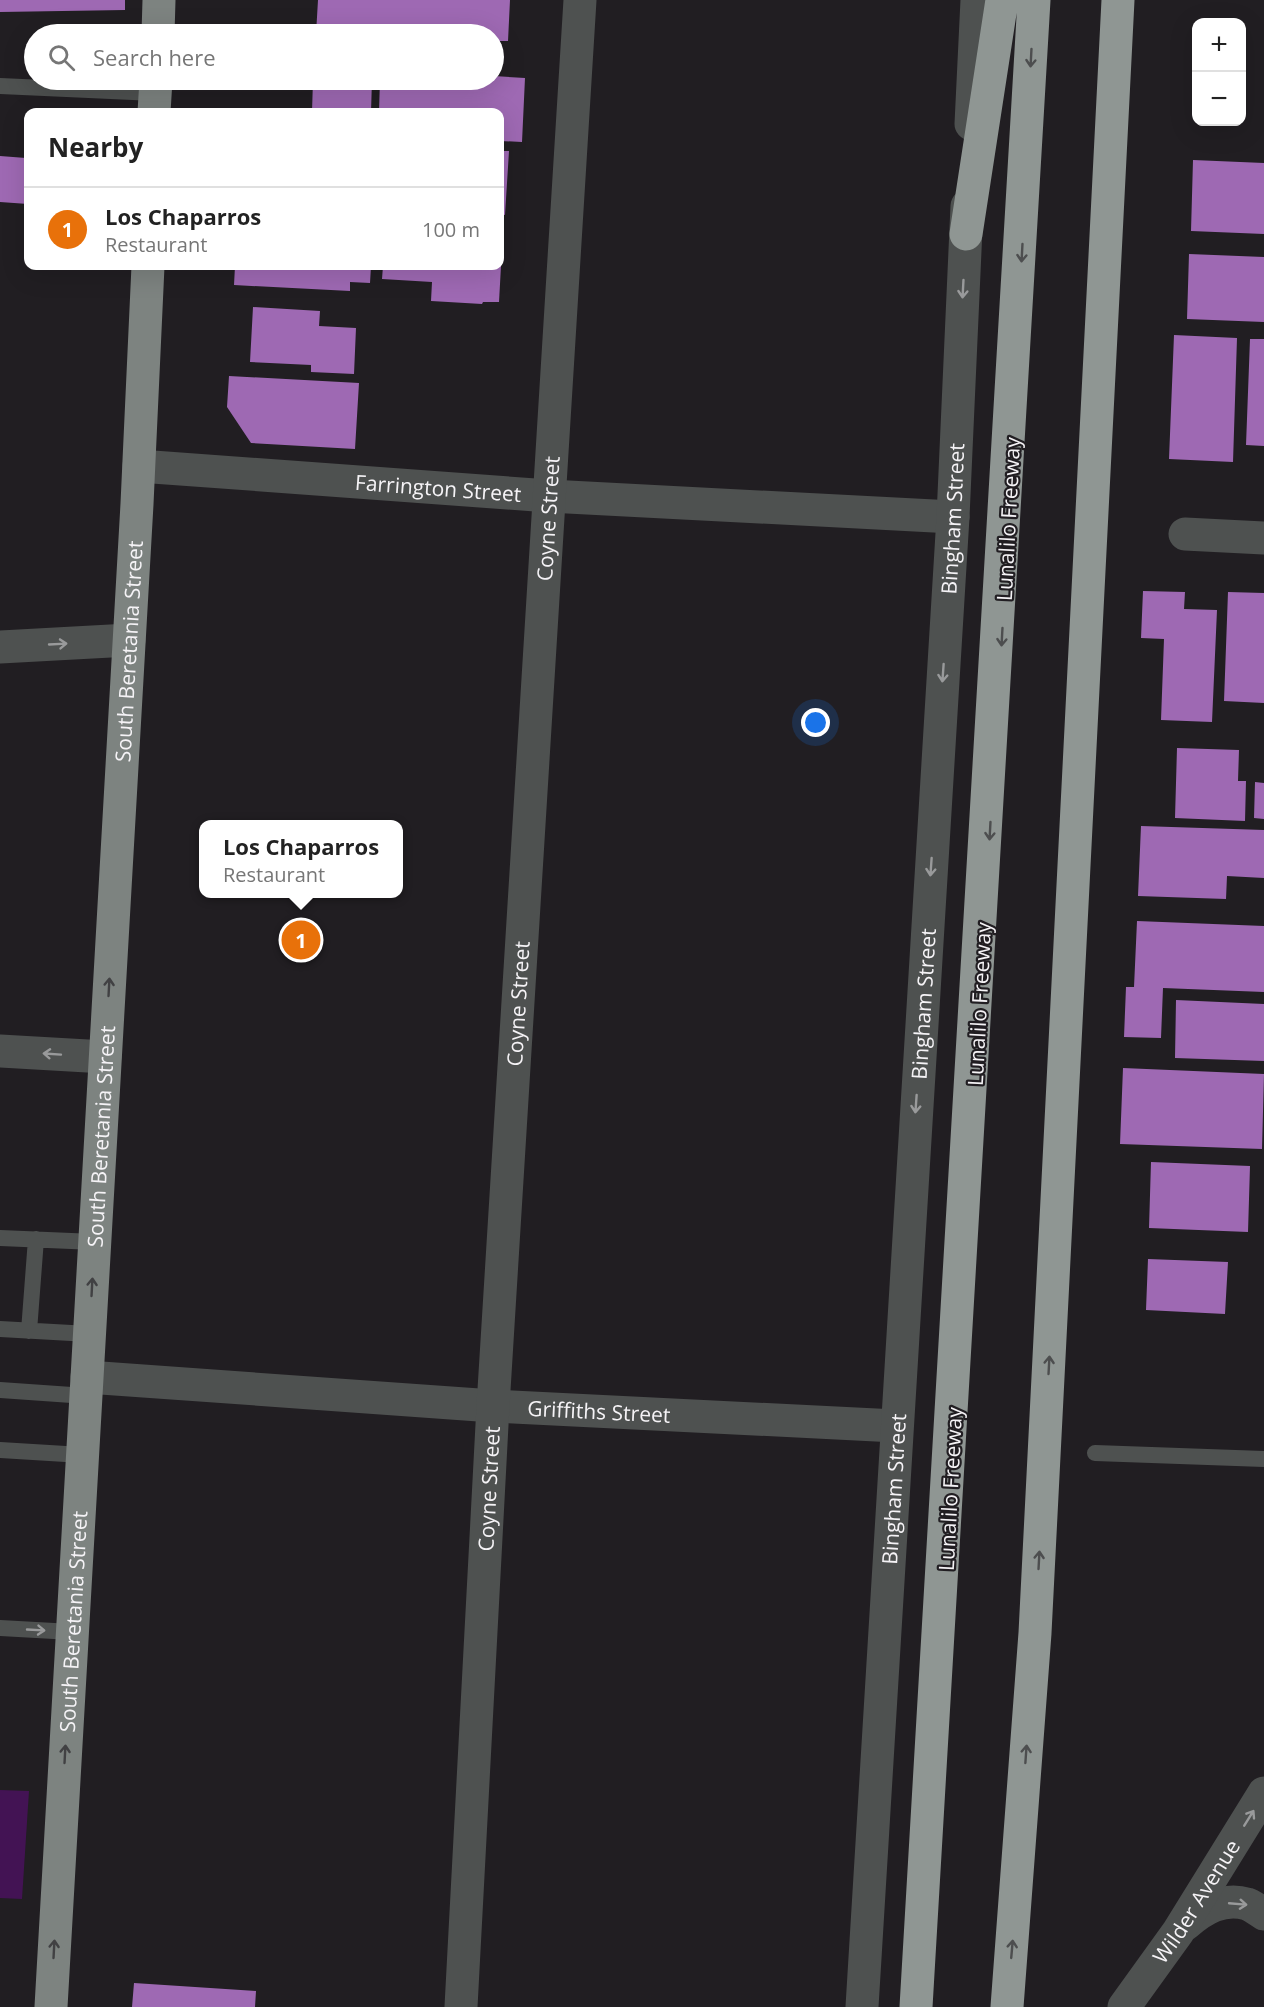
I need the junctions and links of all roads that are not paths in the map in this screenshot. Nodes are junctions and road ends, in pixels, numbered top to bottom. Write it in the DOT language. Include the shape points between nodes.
graph roads {
  1 [pos="159,0"];
  2 [pos="580,0"];
  3 [pos="977,0"];
  4 [pos="1002,0"];
  5 [pos="1034,0"];
  6 [pos="1118,0"];
  7 [pos="158,24"];
  8 [pos="0,86"];
  9 [pos="24,87"];
  10 [pos="69,90"];
  11 [pos="155,95"];
  12 [pos="966,234"];
  13 [pos="148,270"];
  14 [pos="139,466"];
  15 [pos="549,496"];
  16 [pos="953,517"];
  17 [pos="1185,534"];
  18 [pos="1264,538"];
  19 [pos="129,640"];
  20 [pos="0,647"];
  21 [pos="0,1051"];
  22 [pos="105,1057"];
  23 [pos="0,1238"];
  24 [pos="36,1239"];
  25 [pos="95,1242"];
  26 [pos="0,1329"];
  27 [pos="29,1331"];
  28 [pos="89,1334"];
  29 [pos="86,1387"];
  30 [pos="0,1390"];
  31 [pos="493,1406"];
  32 [pos="896,1426"];
  33 [pos="0,1450"];
  34 [pos="1095,1453"];
  35 [pos="82,1455"];
  36 [pos="1264,1459"];
  37 [pos="0,1628"];
  38 [pos="72,1632"];
  39 [pos="1264,1793"];
  40 [pos="1264,1914"];
  41 [pos="1178,1932"];
  42 [pos="51,2007"];
  43 [pos="461,2007"];
  44 [pos="862,2007"];
  45 [pos="916,2007"];
  46 [pos="1007,2007"];
  47 [pos="1124,2007"];
  1 -- 7 [label="main road"];
  2 -- 15 [label="street, Coyne Street"];
  3 -- 12 [label="street, Bingham Street"];
  4 -- 12 [label="highway"];
  5 -- 45 [label="highway, Lunalilo Freeway, one-way" via="1006,571"];
  46 -- 6 [label="highway, one-way" via="1035,1633"];
  8 -- 9 [label="lane"];
  10 -- 11 [label="lane"];
  12 -- 16 [label="street, Bingham Street, one-way"];
  13 -- 14 [label="main road, South Beretania Street"];
  14 -- 15 [label="street, Farrington Street"];
  14 -- 19 [label="main road, South Beretania Street"];
  15 -- 16 [label="street, Farrington Street"];
  15 -- 31 [label="street, Coyne Street"];
  16 -- 32 [label="street, Bingham Street, one-way"];
  17 -- 18 [label="street"];
  20 -- 19 [label="street, one-way"];
  22 -- 19 [label="main road, South Beretania Street, one-way"];
  22 -- 21 [label="street, one-way"];
  22 -- 25 [label="main road, South Beretania Street"];
  23 -- 24 [label="lane"];
  24 -- 25 [label="lane"];
  24 -- 27 [label="lane"];
  28 -- 25 [label="main road, South Beretania Street, one-way"];
  26 -- 27 [label="lane"];
  27 -- 28 [label="lane"];
  28 -- 29 [label="main road, South Beretania Street"];
  29 -- 30 [label="lane"];
  29 -- 31 [label="street, Griffiths Street"];
  29 -- 35 [label="main road, South Beretania Street"];
  31 -- 32 [label="street, Griffiths Street"];
  31 -- 43 [label="street, Coyne Street"];
  32 -- 44 [label="street, Bingham Street"];
  33 -- 35 [label="lane"];
  34 -- 36 [label="lane"];
  35 -- 38 [label="main road, South Beretania Street"];
  37 -- 38 [label="lane, one-way"];
  42 -- 38 [label="main road, South Beretania Street, one-way"];
  41 -- 39 [label="street, Wilder Avenue, one-way"];
  41 -- 40 [label="street, one-way" via="1197,1914 1219,1902 1247,1904"];
  41 -- 47 [label="street, Wilder Avenue"];
}
